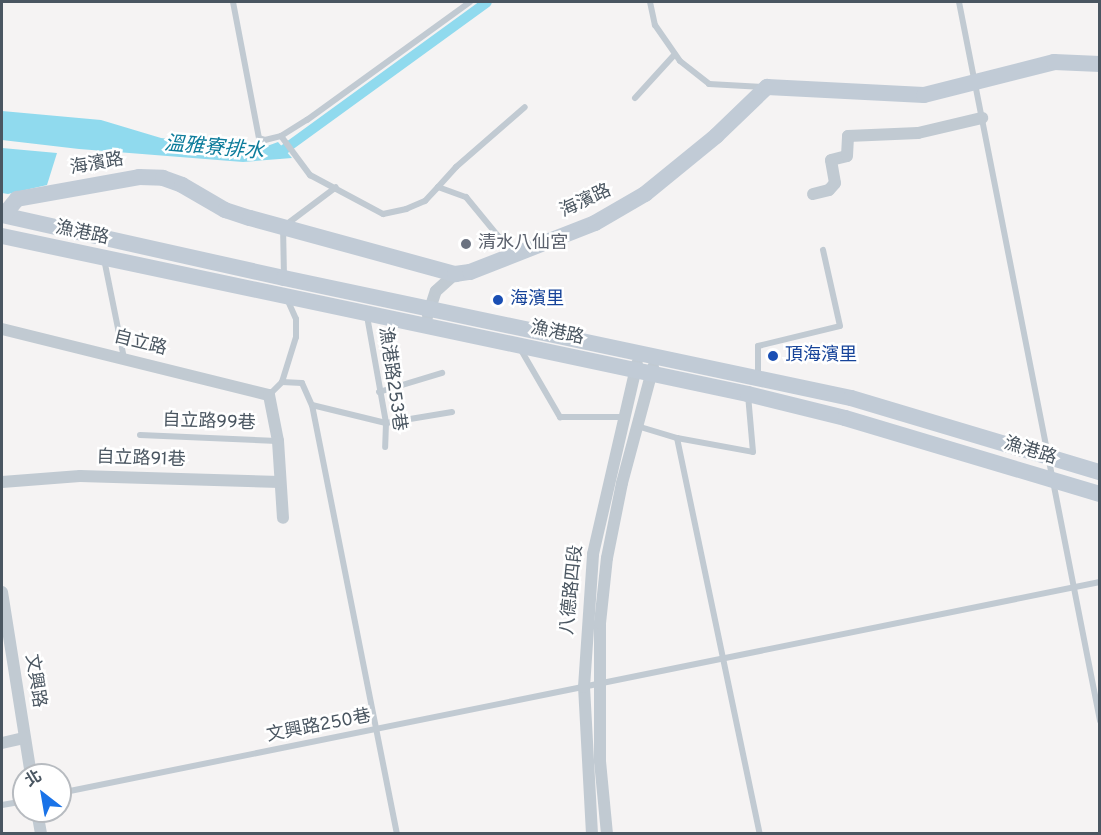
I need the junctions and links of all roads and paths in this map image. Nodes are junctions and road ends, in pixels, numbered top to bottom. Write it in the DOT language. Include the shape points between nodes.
graph roads {
  1 [pos="233,2"];
  2 [pos="470,2"];
  3 [pos="650,2"];
  4 [pos="959,2"];
  5 [pos="675,54"];
  6 [pos="1100,64"];
  7 [pos="976,81"];
  8 [pos="767,87"];
  9 [pos="635,98"];
  10 [pos="525,107"];
  11 [pos="982,118"];
  12 [pos="280,136"];
  13 [pos="336,187"];
  14 [pos="438,187"];
  15 [pos="813,194"];
  16 [pos="2,218"];
  17 [pos="283,227"];
  18 [pos="2,236"];
  19 [pos="823,250"];
  20 [pos="508,256"];
  21 [pos="104,259"];
  22 [pos="455,274"];
  23 [pos="284,278"];
  24 [pos="287,298"];
  25 [pos="429,309"];
  26 [pos="367,316"];
  27 [pos="2,328"];
  28 [pos="427,328"];
  29 [pos="520,346"];
  30 [pos="124,358"];
  31 [pos="646,364"];
  32 [pos="442,373"];
  33 [pos="758,379"];
  34 [pos="282,382"];
  35 [pos="379,392"];
  36 [pos="748,394"];
  37 [pos="269,396"];
  38 [pos="312,405"];
  39 [pos="452,412"];
  40 [pos="624,417"];
  41 [pos="386,423"];
  42 [pos="637,426"];
  43 [pos="140,435"];
  44 [pos="677,438"];
  45 [pos="278,441"];
  46 [pos="385,447"];
  47 [pos="1048,455"];
  48 [pos="1100,472"];
  49 [pos="1053,479"];
  50 [pos="2,482"];
  51 [pos="280,482"];
  52 [pos="1100,494"];
  53 [pos="283,518"];
  54 [pos="1100,582"];
  55 [pos="1075,588"];
  56 [pos="2,592"];
  57 [pos="586,647"];
  58 [pos="600,647"];
  59 [pos="724,659"];
  60 [pos="599,683"];
  61 [pos="584,687"];
  62 [pos="1100,721"];
  63 [pos="376,731"];
  64 [pos="24,738"];
  65 [pos="2,743"];
  66 [pos="29,763"];
  67 [pos="72,791"];
  68 [pos="397,834"];
  69 [pos="592,834"];
  70 [pos="607,834"];
  71 [pos="760,834"];
  1 -- 12 [label="lane" via="260,138 265,141"];
  2 -- 12 [label="lane"];
  3 -- 5 [label="lane" via="655,25"];
  4 -- 7 [label="lane"];
  5 -- 8 [label="lane" via="709,84"];
  5 -- 9 [label="lane"];
  6 -- 7 [label="street" via="1054,62"];
  7 -- 8 [label="street" via="924,95"];
  7 -- 11 [label="lane"];
  8 -- 20 [label="street, 海濱路" via="716,136 645,194 595,223"];
  10 -- 14 [label="lane"];
  11 -- 15 [label="street" via="918,133 848,136 847,156 831,160 835,183 829,190"];
  11 -- 47 [label="lane"];
  12 -- 13 [label="lane" via="310,175"];
  13 -- 14 [label="lane" via="383,214 406,210 424,201"];
  13 -- 17 [label="lane"];
  14 -- 20 [label="lane" via="466,197 498,236"];
  16 -- 17 [label="street, 海濱路" via="17,199 139,177 163,178 225,210"];
  16 -- 23 [label="street, 漁港路"];
  17 -- 22 [label="street, 海濱路"];
  17 -- 23 [label="lane"];
  18 -- 21 [label="street, 漁港路"];
  19 -- 33 [label="lane" via="840,326 758,346"];
  20 -- 22 [label="street, 海濱路"];
  21 -- 24 [label="street, 漁港路"];
  21 -- 30 [label="lane"];
  22 -- 25 [label="street" via="436,291"];
  23 -- 24 [label="lane"];
  23 -- 25 [label="street, 漁港路"];
  24 -- 26 [label="street, 漁港路"];
  24 -- 34 [label="lane" via="296,319 296,337"];
  25 -- 28 [label="street"];
  25 -- 31 [label="street, 漁港路"];
  26 -- 28 [label="street, 漁港路"];
  26 -- 35 [label="lane, 漁港路253巷"];
  27 -- 30 [label="street, 自立路"];
  28 -- 29 [label="street, 漁港路"];
  29 -- 31 [label="street, 漁港路"];
  29 -- 40 [label="lane" via="560,417"];
  30 -- 37 [label="street, 自立路"];
  31 -- 33 [label="street, 漁港路"];
  31 -- 36 [label="street, 漁港路"];
  31 -- 40 [label="street, 八德路四段"];
  31 -- 42 [label="street, 八德路四段"];
  32 -- 35 [label="lane"];
  33 -- 47 [label="street, 漁港路" via="851,398"];
  34 -- 37 [label="lane"];
  34 -- 38 [label="lane" via="302,383"];
  35 -- 41 [label="lane, 漁港路253巷"];
  36 -- 44 [label="lane" via="753,452"];
  36 -- 49 [label="street, 漁港路"];
  37 -- 45 [label="street"];
  38 -- 41 [label="lane"];
  38 -- 63 [label="lane"];
  39 -- 41 [label="lane"];
  40 -- 57 [label="street, 八德路四段" via="593,554"];
  41 -- 46 [label="lane, 漁港路253巷"];
  42 -- 44 [label="lane"];
  42 -- 58 [label="street, 八德路四段" via="607,558"];
  43 -- 45 [label="lane, 自立路99巷"];
  44 -- 59 [label="lane"];
  45 -- 51 [label="street"];
  47 -- 48 [label="street, 漁港路"];
  47 -- 49 [label="lane"];
  49 -- 52 [label="street, 漁港路"];
  49 -- 55 [label="lane"];
  50 -- 51 [label="street, 自立路91巷" via="80,476"];
  51 -- 53 [label="street"];
  54 -- 55 [label="lane, 文興路250巷"];
  55 -- 59 [label="lane, 文興路250巷"];
  55 -- 62 [label="lane"];
  56 -- 64 [label="street, 文興路"];
  57 -- 58 [label="street"];
  57 -- 61 [label="street, 八德路四段"];
  58 -- 60 [label="street, 八德路四段"];
  59 -- 60 [label="lane, 文興路250巷"];
  59 -- 71 [label="lane"];
  60 -- 61 [label="lane, 文興路250巷"];
  60 -- 70 [label="street, 八德路四段" via="600,761"];
  61 -- 63 [label="lane, 文興路250巷"];
  61 -- 69 [label="street, 八德路四段"];
  63 -- 67 [label="lane, 文興路250巷"];
  63 -- 68 [label="lane"];
  64 -- 65 [label="street"];
  64 -- 66 [label="street, 文興路"];
}
